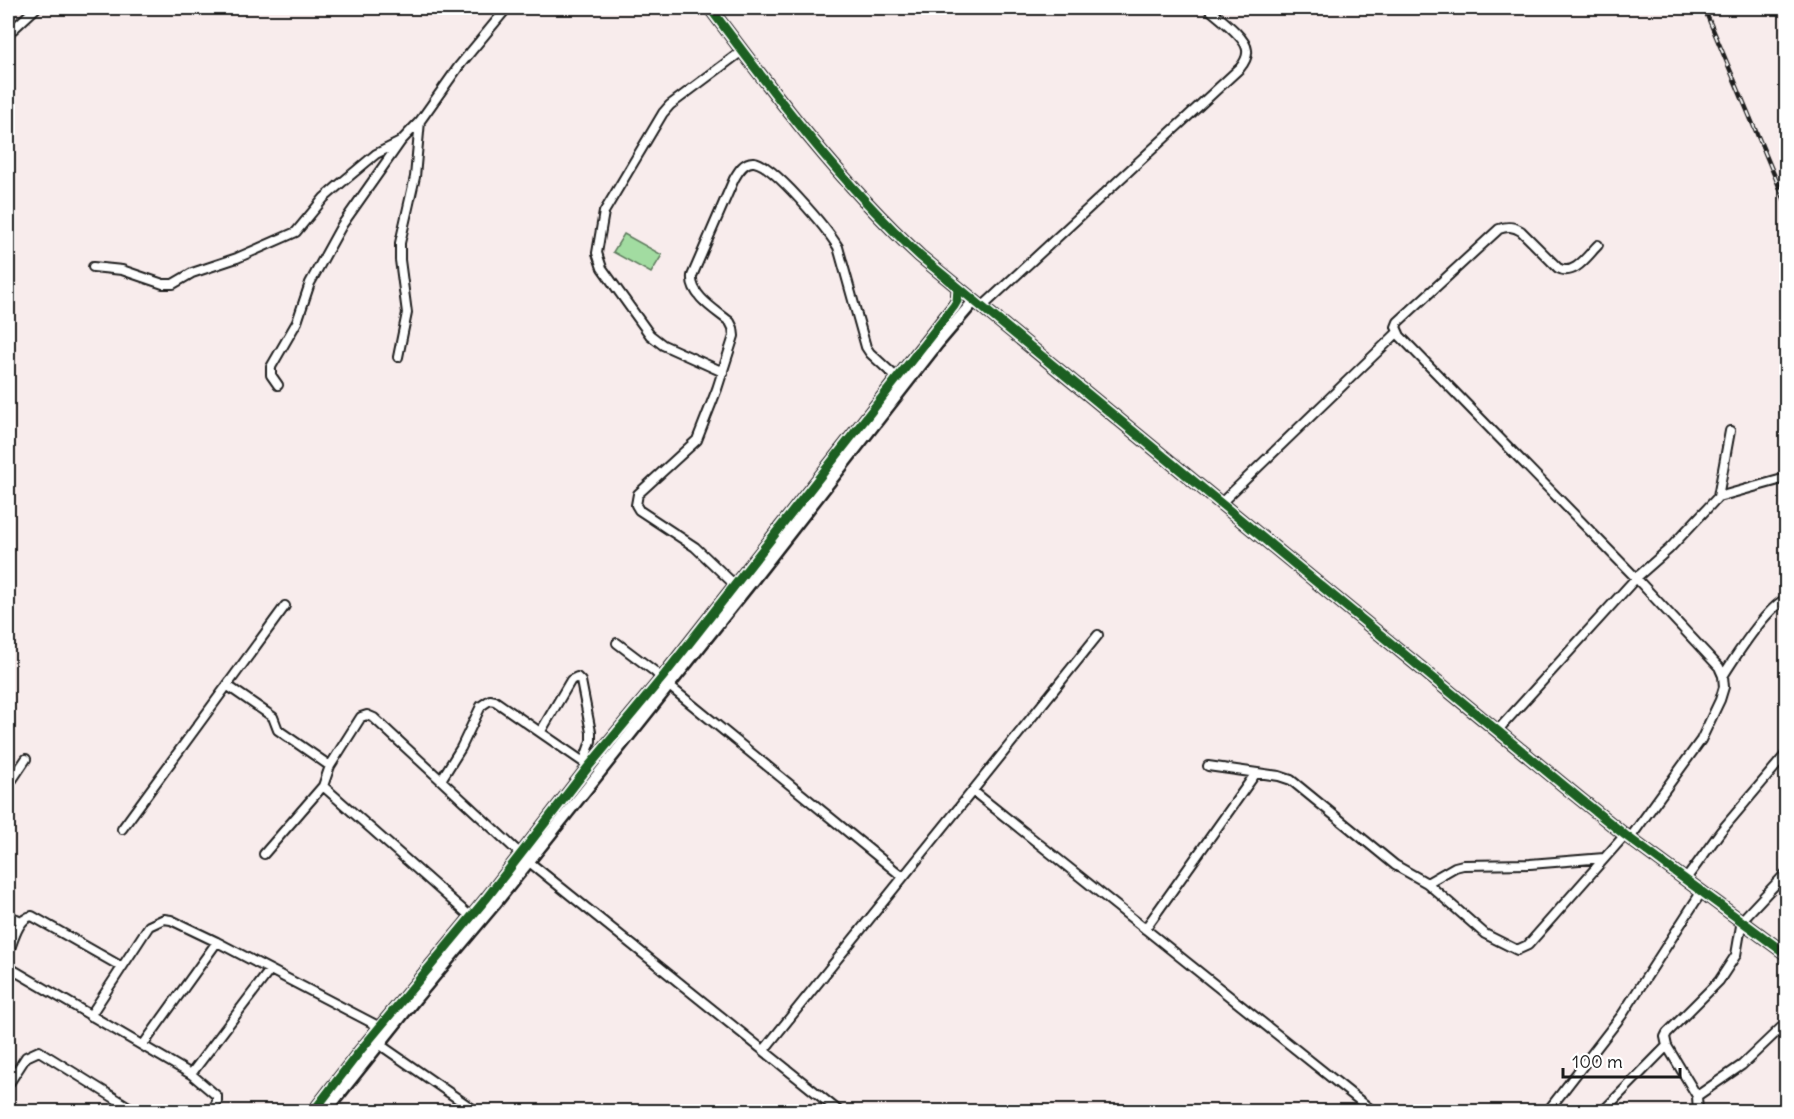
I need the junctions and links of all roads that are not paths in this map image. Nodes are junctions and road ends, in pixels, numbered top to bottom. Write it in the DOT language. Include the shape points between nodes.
graph roads {
  1 [pos="36,8"];
  2 [pos="507,8"];
  3 [pos="710,8"];
  4 [pos="1208,8"];
  5 [pos="8,34"];
  6 [pos="742,51"];
  7 [pos="420,121"];
  8 [pos="401,141"];
  9 [pos="1598,245"];
  10 [pos="93,267"];
  11 [pos="958,288"];
  12 [pos="978,304"];
  13 [pos="1397,333"];
  14 [pos="398,357"];
  15 [pos="723,372"];
  16 [pos="897,378"];
  17 [pos="278,386"];
  18 [pos="1730,431"];
  19 [pos="1786,478"];
  20 [pos="1718,497"];
  21 [pos="1221,503"];
  22 [pos="1636,578"];
  23 [pos="735,585"];
  24 [pos="1786,598"];
  25 [pos="285,606"];
  26 [pos="1098,635"];
  27 [pos="617,643"];
  28 [pos="1723,676"];
  29 [pos="665,682"];
  30 [pos="228,686"];
  31 [pos="541,731"];
  32 [pos="1497,731"];
  33 [pos="1786,754"];
  34 [pos="26,759"];
  35 [pos="587,764"];
  36 [pos="330,766"];
  37 [pos="1209,766"];
  38 [pos="1256,773"];
  39 [pos="441,780"];
  40 [pos="8,786"];
  41 [pos="323,786"];
  42 [pos="973,791"];
  43 [pos="122,829"];
  44 [pos="1628,837"];
  45 [pos="264,854"];
  46 [pos="525,857"];
  47 [pos="1604,858"];
  48 [pos="1786,873"];
  49 [pos="903,878"];
  50 [pos="1686,879"];
  51 [pos="1427,883"];
  52 [pos="1702,891"];
  53 [pos="8,916"];
  54 [pos="471,917"];
  55 [pos="1742,920"];
  56 [pos="22,921"];
  57 [pos="1145,929"];
  58 [pos="217,942"];
  59 [pos="8,954"];
  60 [pos="1786,954"];
  61 [pos="122,967"];
  62 [pos="8,968"];
  63 [pos="270,969"];
  64 [pos="90,1016"];
  65 [pos="1786,1023"];
  66 [pos="380,1027"];
  67 [pos="379,1044"];
  68 [pos="143,1045"];
  69 [pos="1667,1046"];
  70 [pos="764,1050"];
  71 [pos="191,1074"];
  72 [pos="8,1085"];
  73 [pos="1697,1096"];
  74 [pos="8,1107"];
  75 [pos="1605,1109"];
  76 [pos="16,1112"];
  77 [pos="137,1112"];
  78 [pos="211,1112"];
  79 [pos="313,1112"];
  80 [pos="326,1112"];
  81 [pos="477,1112"];
  82 [pos="840,1112"];
  83 [pos="1374,1112"];
  84 [pos="1547,1112"];
  85 [pos="1698,1112"];
  1 -- 5 [label="street"];
  2 -- 7 [label="street"];
  3 -- 6 [label="street"];
  4 -- 12 [label="street" via="1247,49 1240,68"];
  6 -- 11 [label="street" via="869,207"];
  6 -- 15 [label="street" via="663,113 604,212 597,253 602,268 650,334 663,345"];
  7 -- 8 [label="street"];
  7 -- 14 [label="street" via="415,177 400,243 407,313"];
  8 -- 10 [label="street" via="376,154 340,184 296,232 237,258 192,273 173,284 122,270"];
  8 -- 17 [label="street" via="342,225 310,283 297,322 271,367"];
  9 -- 13 [label="street" via="1572,270 1563,271 1515,227 1499,229 1398,322"];
  11 -- 12 [label="street"];
  11 -- 16 [label="street" via="954,306"];
  12 -- 21 [label="street"];
  12 -- 29 [label="street" via="938,343 753,580"];
  13 -- 21 [label="street"];
  13 -- 22 [label="street"];
  15 -- 16 [label="street" via="734,328 698,294 692,276 734,179 741,167 754,162 792,191 830,234 838,247 866,347"];
  15 -- 23 [label="street" via="697,440 638,494 636,505 695,547"];
  16 -- 23 [label="street"];
  18 -- 20 [label="street"];
  19 -- 20 [label="street"];
  20 -- 22 [label="street" via="1670,549"];
  21 -- 32 [label="street"];
  22 -- 28 [label="street"];
  22 -- 32 [label="street"];
  23 -- 29 [label="street"];
  24 -- 28 [label="street" via="1777,604"];
  25 -- 30 [label="street"];
  26 -- 42 [label="street"];
  27 -- 29 [label="street"];
  28 -- 44 [label="street" via="1720,700 1701,740"];
  29 -- 35 [label="street"];
  29 -- 46 [label="street"];
  29 -- 49 [label="street"];
  30 -- 36 [label="street" via="273,717 278,730"];
  30 -- 43 [label="street"];
  31 -- 35 [label="street"];
  31 -- 35 [label="street" via="571,680 577,677 591,732"];
  31 -- 39 [label="street" via="495,701 485,702"];
  32 -- 44 [label="street"];
  33 -- 50 [label="street"];
  34 -- 40 [label="street"];
  35 -- 46 [label="street"];
  36 -- 39 [label="street" via="361,717 368,715"];
  36 -- 41 [label="street"];
  37 -- 38 [label="street"];
  38 -- 51 [label="street" via="1290,780 1395,865"];
  38 -- 57 [label="street"];
  39 -- 46 [label="street"];
  41 -- 45 [label="street"];
  41 -- 54 [label="street"];
  42 -- 49 [label="street"];
  42 -- 57 [label="street"];
  44 -- 47 [label="street"];
  44 -- 50 [label="street"];
  46 -- 54 [label="street"];
  46 -- 67 [label="street"];
  46 -- 70 [label="street"];
  47 -- 51 [label="street" via="1463,865"];
  47 -- 51 [label="street" via="1528,945 1516,950 1485,934"];
  48 -- 55 [label="street"];
  49 -- 70 [label="street"];
  50 -- 52 [label="street"];
  52 -- 55 [label="street"];
  52 -- 84 [label="street" via="1622,1015"];
  53 -- 56 [label="street"];
  54 -- 66 [label="street"];
  55 -- 60 [label="street"];
  55 -- 69 [label="street" via="1736,955 1728,969 1667,1033"];
  56 -- 59 [label="street"];
  56 -- 61 [label="street" via="32,916"];
  57 -- 83 [label="street"];
  58 -- 61 [label="street" via="164,919 149,926"];
  58 -- 63 [label="street"];
  58 -- 68 [label="street"];
  61 -- 64 [label="street"];
  62 -- 64 [label="street"];
  63 -- 66 [label="street"];
  63 -- 71 [label="street"];
  64 -- 68 [label="street"];
  65 -- 73 [label="street" via="1742,1065"];
  66 -- 79 [label="street"];
  67 -- 80 [label="street"];
  67 -- 81 [label="street"];
  68 -- 71 [label="street"];
  69 -- 73 [label="street"];
  69 -- 75 [label="street"];
  70 -- 82 [label="street"];
  71 -- 78 [label="street" via="217,1096"];
  72 -- 77 [label="street" via="26,1057 39,1052"];
  73 -- 85 [label="street"];
  74 -- 76 [label="street"];
}
